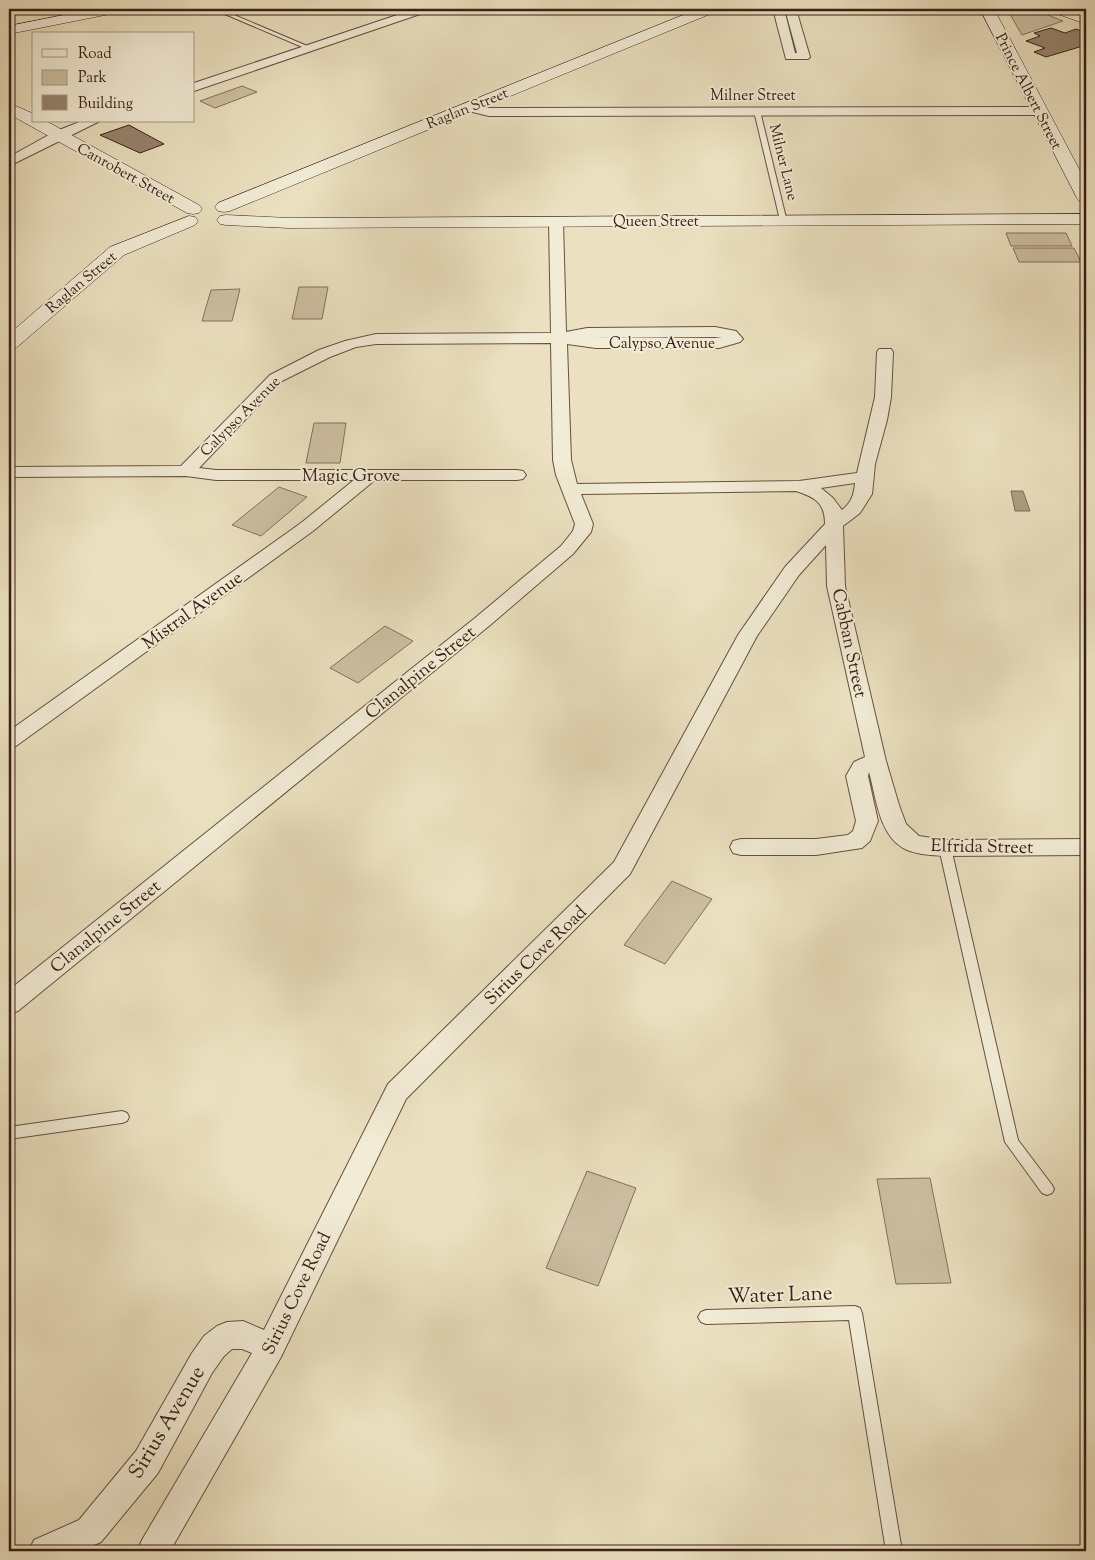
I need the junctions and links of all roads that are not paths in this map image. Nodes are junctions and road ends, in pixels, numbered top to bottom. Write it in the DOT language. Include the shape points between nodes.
graph roads {
  1 [pos="115,9"];
  2 [pos="216,9"];
  3 [pos="426,9"];
  4 [pos="710,9"];
  5 [pos="778,9"];
  6 [pos="791,9"];
  7 [pos="987,9"];
  8 [pos="1057,9"];
  9 [pos="1086,20"];
  10 [pos="782,28"];
  11 [pos="796,28"];
  12 [pos="9,30"];
  13 [pos="309,48"];
  14 [pos="195,87"];
  15 [pos="468,107"];
  16 [pos="9,108"];
  17 [pos="757,111"];
  18 [pos="1039,111"];
  19 [pos="32,120"];
  20 [pos="36,122"];
  21 [pos="92,122"];
  22 [pos="59,135"];
  23 [pos="9,162"];
  24 [pos="1086,198"];
  25 [pos="225,213"];
  26 [pos="191,215"];
  27 [pos="1086,219"];
  28 [pos="784,220"];
  29 [pos="556,221"];
  30 [pos="559,338"];
  31 [pos="9,344"];
  32 [pos="885,352"];
  33 [pos="186,471"];
  34 [pos="9,472"];
  35 [pos="371,475"];
  36 [pos="517,475"];
  37 [pos="864,477"];
  38 [pos="796,486"];
  39 [pos="570,489"];
  40 [pos="835,524"];
  41 [pos="9,741"];
  42 [pos="876,761"];
  43 [pos="741,847"];
  44 [pos="1086,847"];
  45 [pos="945,848"];
  46 [pos="9,1004"];
  47 [pos="122,1117"];
  48 [pos="9,1133"];
  49 [pos="1047,1189"];
  50 [pos="706,1317"];
  51 [pos="271,1347"];
  52 [pos="45,1551"];
  53 [pos="153,1551"];
  54 [pos="894,1551"];
  1 -- 12 [label="street"];
  2 -- 13 [label="lane"];
  3 -- 13 [label="street"];
  4 -- 15 [label="street, Raglan Street"];
  5 -- 10 [label="street"];
  6 -- 11 [label="street"];
  7 -- 18 [label="street, Prince Albert Street"];
  8 -- 9 [label="street"];
  10 -- 11 [label="street"];
  10 -- 11 [label="street" via="790,57 802,58"];
  13 -- 14 [label="street"];
  15 -- 17 [label="street, Milner Street" via="489,112"];
  15 -- 25 [label="street, Raglan Street"];
  16 -- 19 [label="street, Canrobert Street"];
  17 -- 18 [label="street, Milner Street"];
  17 -- 28 [label="lane, Milner Lane"];
  18 -- 24 [label="street, Prince Albert Street"];
  20 -- 22 [label="street, Canrobert Street"];
  21 -- 22 [label="street"];
  22 -- 23 [label="street"];
  22 -- 26 [label="street, Canrobert Street"];
  25 -- 26 [label="street" via="207,225"];
  25 -- 29 [label="street, Queen Street" via="265,223"];
  26 -- 31 [label="street, Raglan Street" via="117,252"];
  27 -- 28 [label="street, Queen Street"];
  28 -- 29 [label="street, Queen Street"];
  29 -- 30 [label="street, Clanalpine Street"];
  30 -- 30 [label="street, Calypso Avenue" via="587,333 715,332 731,334 735,339 718,342 596,343"];
  30 -- 33 [label="street, Calypso Avenue" via="376,339 347,344 276,378"];
  30 -- 39 [label="street, Clanalpine Street" via="562,460"];
  32 -- 37 [label="street, Sirius Cove Road" via="883,397"];
  33 -- 34 [label="street, Calypso Avenue"];
  33 -- 35 [label="street, Magic Grove" via="216,475"];
  35 -- 36 [label="street, Magic Grove"];
  35 -- 41 [label="street, Mistral Avenue" via="307,528"];
  37 -- 38 [label="street"];
  37 -- 40 [label="street, Sirius Cove Road" via="863,494 854,509"];
  38 -- 39 [label="street"];
  38 -- 40 [label="street" via="822,495 834,512"];
  39 -- 46 [label="street, Clanalpine Street" via="584,524 582,532 567,550"];
  40 -- 42 [label="street, Cabban Street" via="836,586"];
  40 -- 51 [label="street, Sirius Cove Road" via="792,571 748,635 622,868 397,1092"];
  42 -- 43 [label="street" via="864,764 857,776 868,821 862,835 854,842 816,847"];
  42 -- 45 [label="street, Elfrida Street" via="894,825 900,834 911,842"];
  44 -- 45 [label="street, Elfrida Street"];
  45 -- 49 [label="lane" via="1012,1142"];
  47 -- 48 [label="lane"];
  50 -- 54 [label="lane, Water Lane" via="855,1313"];
  51 -- 52 [label="street, Sirius Avenue" via="243,1335 227,1336 214,1346 147,1462 90,1531"];
  51 -- 53 [label="street, Sirius Cove Road"];
}
